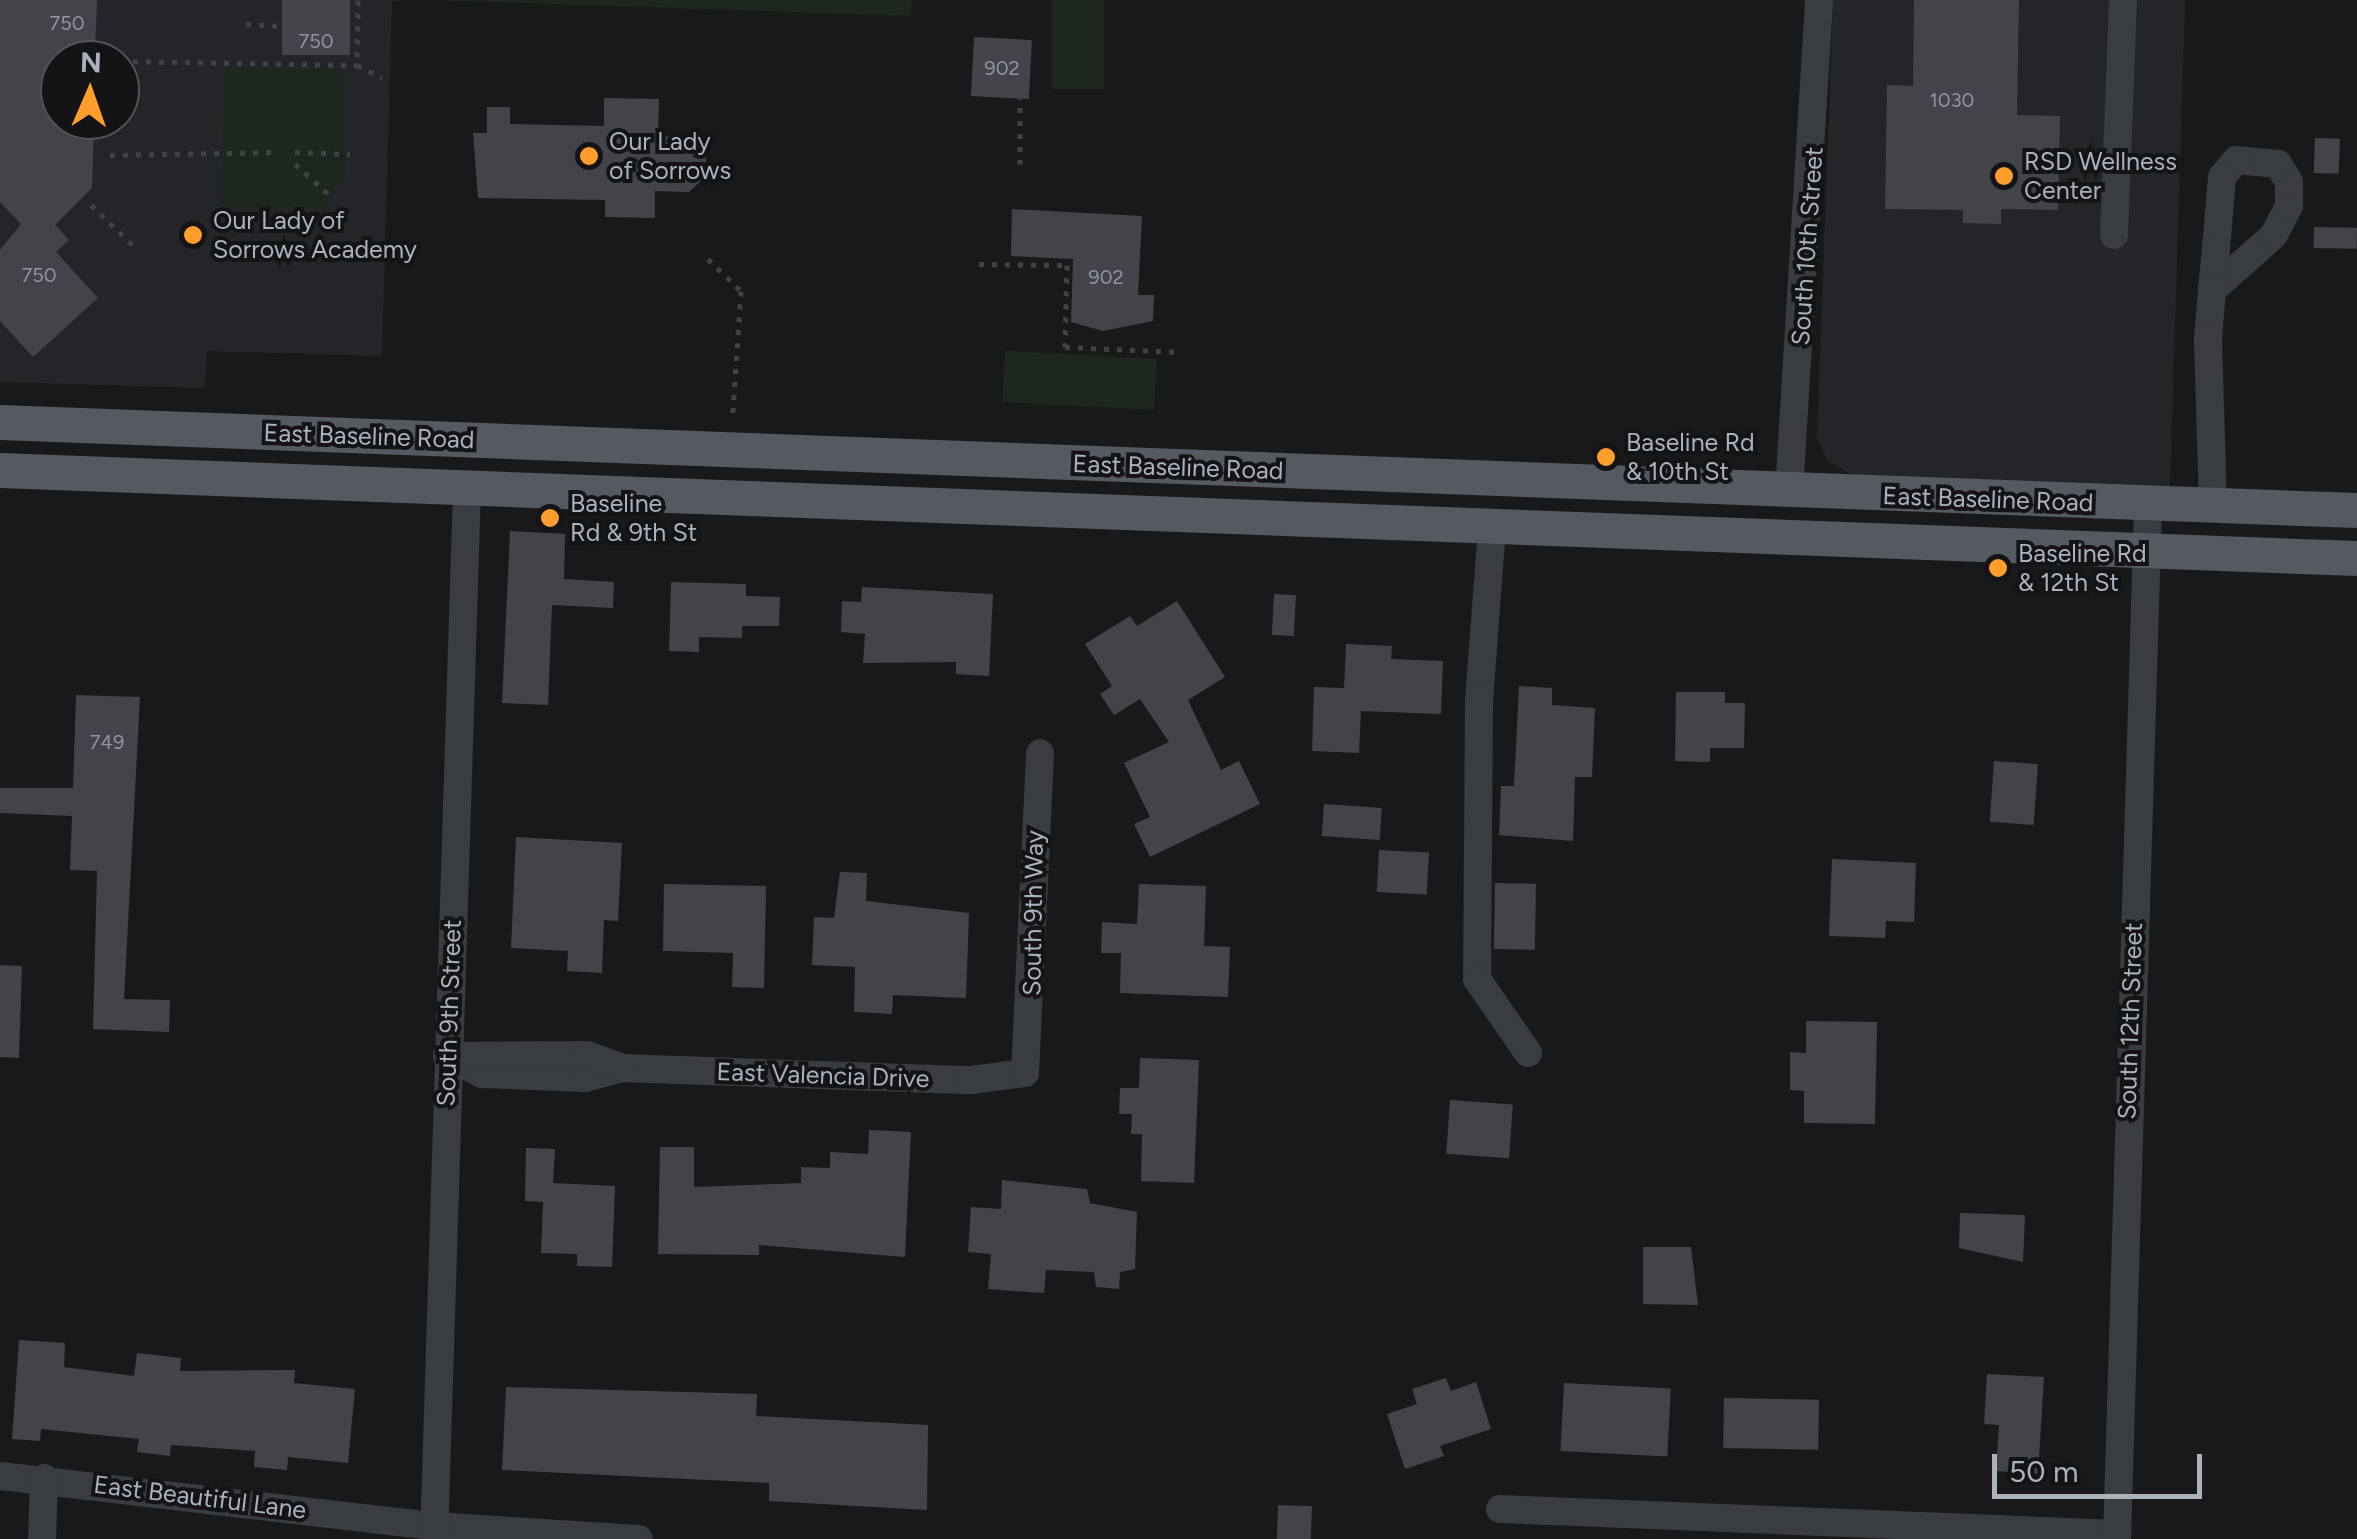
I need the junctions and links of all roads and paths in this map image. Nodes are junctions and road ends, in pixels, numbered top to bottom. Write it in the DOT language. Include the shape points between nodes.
graph roads {
  1 [pos="358,0"];
  2 [pos="1818,0"];
  3 [pos="2123,0"];
  4 [pos="246,24"];
  5 [pos="282,26"];
  6 [pos="140,62"];
  7 [pos="357,66"];
  8 [pos="382,78"];
  9 [pos="1020,98"];
  10 [pos="275,152"];
  11 [pos="295,152"];
  12 [pos="350,154"];
  13 [pos="110,155"];
  14 [pos="295,164"];
  15 [pos="1020,164"];
  16 [pos="334,199"];
  17 [pos="90,205"];
  18 [pos="2114,234"];
  19 [pos="134,246"];
  20 [pos="708,259"];
  21 [pos="979,264"];
  22 [pos="2212,290"];
  23 [pos="1181,352"];
  24 [pos="732,414"];
  25 [pos="0,422"];
  26 [pos="470,440"];
  27 [pos="1180,467"];
  28 [pos="0,470"];
  29 [pos="467,487"];
  30 [pos="1789,492"];
  31 [pos="2148,504"];
  32 [pos="2214,506"];
  33 [pos="2357,510"];
  34 [pos="1179,515"];
  35 [pos="1492,528"];
  36 [pos="1786,540"];
  37 [pos="2146,550"];
  38 [pos="2357,558"];
  39 [pos="1040,753"];
  40 [pos="1528,1053"];
  41 [pos="447,1056"];
  42 [pos="1025,1072"];
  43 [pos="0,1476"];
  44 [pos="44,1478"];
  45 [pos="1500,1509"];
  46 [pos="434,1532"];
  47 [pos="2117,1536"];
  48 [pos="42,1539"];
  49 [pos="639,1539"];
  1 -- 7 [label="path"];
  2 -- 30 [label="street, South 10th Street"];
  3 -- 18 [label="street"];
  4 -- 5 [label="path"];
  6 -- 7 [label="path"];
  7 -- 8 [label="path"];
  9 -- 15 [label="path"];
  10 -- 13 [label="path"];
  11 -- 12 [label="path"];
  14 -- 16 [label="path"];
  17 -- 19 [label="path"];
  20 -- 24 [label="path" via="741,291"];
  21 -- 23 [label="path" via="1068,266 1064,347"];
  22 -- 32 [label="street"];
  25 -- 26 [label="main road, East Baseline Road"];
  26 -- 27 [label="main road, East Baseline Road"];
  26 -- 29 [label="main road"];
  27 -- 30 [label="main road, East Baseline Road"];
  27 -- 34 [label="main road"];
  28 -- 29 [label="main road, East Baseline Road"];
  29 -- 34 [label="main road, East Baseline Road"];
  29 -- 41 [label="street, South 9th Street"];
  30 -- 31 [label="main road, East Baseline Road"];
  30 -- 36 [label="main road"];
  31 -- 32 [label="main road, East Baseline Road"];
  31 -- 37 [label="street, South 12th Street"];
  32 -- 33 [label="main road, East Baseline Road"];
  34 -- 35 [label="main road, East Baseline Road"];
  35 -- 36 [label="main road, East Baseline Road"];
  35 -- 40 [label="street" via="1479,700 1478,979"];
  36 -- 37 [label="main road, East Baseline Road"];
  37 -- 38 [label="main road, East Baseline Road"];
  37 -- 47 [label="street, South 12th Street"];
  39 -- 42 [label="street, South 9th Way"];
  41 -- 42 [label="street, East Valencia Drive" via="482,1074 586,1078 622,1068 971,1080"];
  41 -- 46 [label="street, South 9th Street"];
  43 -- 44 [label="street, East Beautiful Lane"];
  44 -- 46 [label="street, East Beautiful Lane"];
  44 -- 48 [label="street"];
  45 -- 47 [label="street"];
  46 -- 49 [label="street, East Beautiful Lane"];
}
